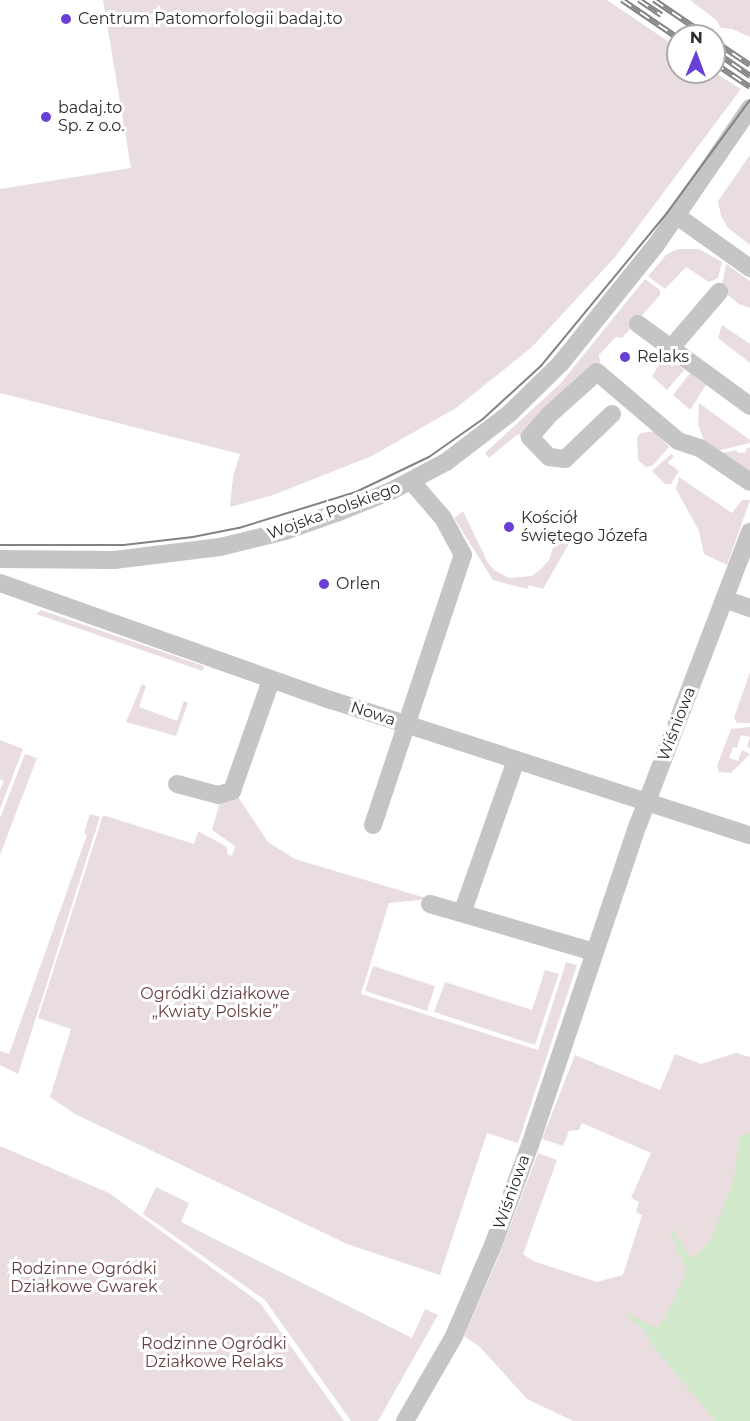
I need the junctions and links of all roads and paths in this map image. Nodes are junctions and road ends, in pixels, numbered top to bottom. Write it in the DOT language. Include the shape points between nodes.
graph roads {
  1 [pos="750,108"];
  2 [pos="677,216"];
  3 [pos="750,268"];
  4 [pos="719,292"];
  5 [pos="638,324"];
  6 [pos="671,348"];
  7 [pos="750,406"];
  8 [pos="612,414"];
  9 [pos="411,481"];
  10 [pos="750,482"];
  11 [pos="750,532"];
  12 [pos="0,558"];
  13 [pos="0,583"];
  14 [pos="724,598"];
  15 [pos="750,608"];
  16 [pos="272,680"];
  17 [pos="408,725"];
  18 [pos="516,760"];
  19 [pos="177,784"];
  20 [pos="646,802"];
  21 [pos="373,825"];
  22 [pos="750,835"];
  23 [pos="430,904"];
  24 [pos="465,905"];
  25 [pos="594,952"];
  26 [pos="405,1421"];
  1 -- 2 [label="street, Wojska Polskiego"];
  2 -- 3 [label="street"];
  2 -- 9 [label="street, Wojska Polskiego" via="627,283 543,381 484,435"];
  4 -- 6 [label="street"];
  5 -- 6 [label="street"];
  6 -- 7 [label="street"];
  8 -- 10 [label="street" via="565,459 549,457 530,437 597,372 678,441 700,448"];
  9 -- 12 [label="street, Wojska Polskiego" via="285,531 220,547 114,561"];
  9 -- 17 [label="street" via="443,518 463,555"];
  11 -- 14 [label="street, Wiśniowa"];
  13 -- 16 [label="street, Nowa"];
  14 -- 15 [label="street"];
  14 -- 20 [label="street, Wiśniowa"];
  16 -- 17 [label="street, Nowa"];
  16 -- 19 [label="street" via="232,791 218,795"];
  17 -- 18 [label="street, Nowa"];
  17 -- 21 [label="street"];
  18 -- 20 [label="street, Nowa"];
  18 -- 24 [label="street"];
  20 -- 22 [label="street, Nowa"];
  20 -- 25 [label="street, Wiśniowa"];
  23 -- 25 [label="street"];
  25 -- 26 [label="street, Wiśniowa" via="484,1267 454,1336"];
}
